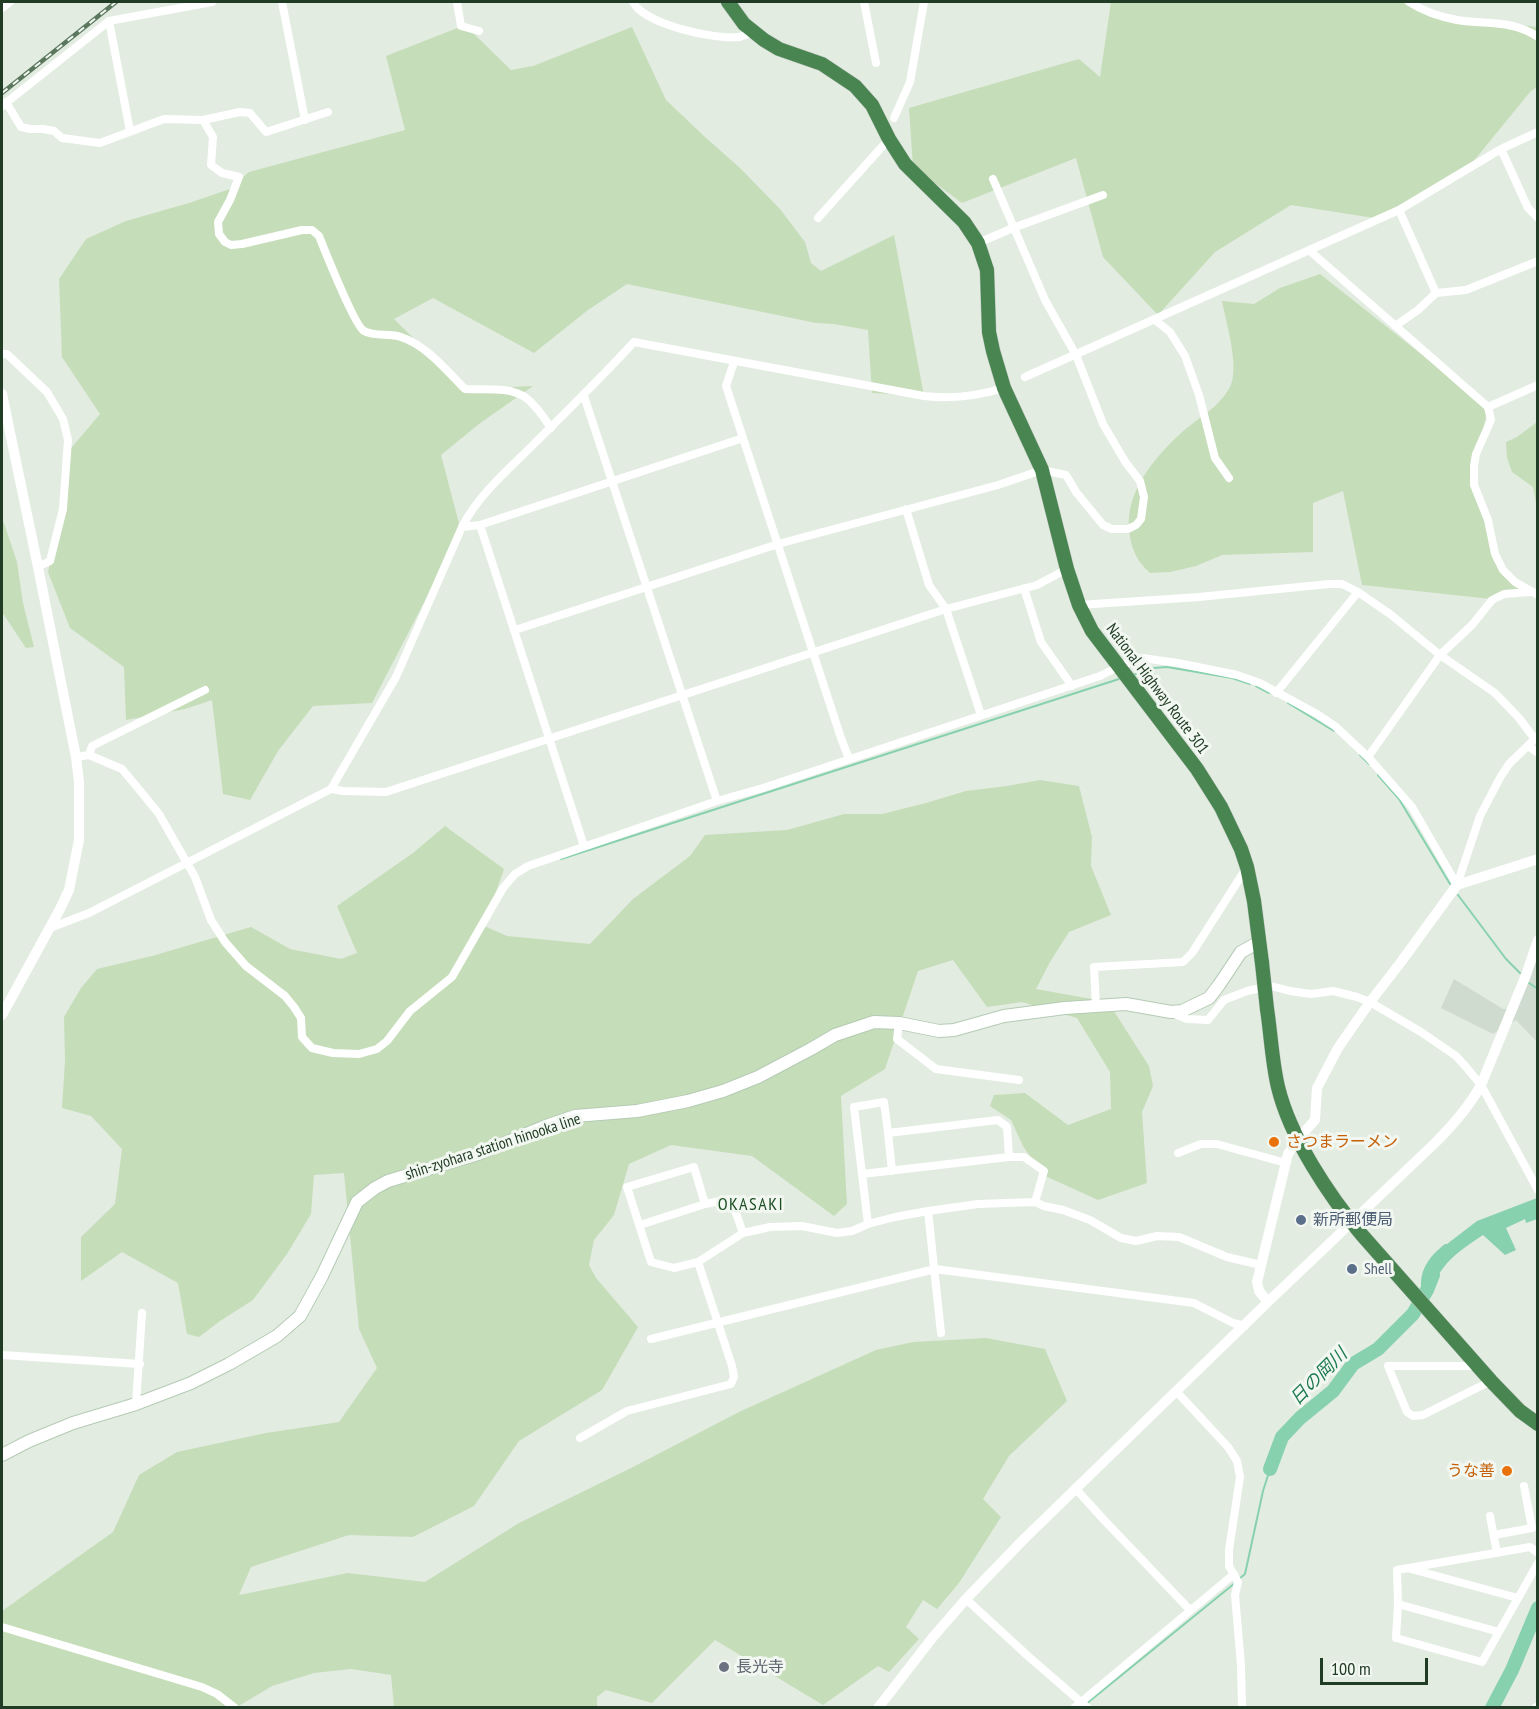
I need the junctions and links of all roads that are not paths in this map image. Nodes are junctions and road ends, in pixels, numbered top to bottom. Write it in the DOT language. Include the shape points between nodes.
graph roads {
  1 [pos="10,2"];
  2 [pos="212,2"];
  3 [pos="282,2"];
  4 [pos="457,2"];
  5 [pos="633,2"];
  6 [pos="728,2"];
  7 [pos="864,2"];
  8 [pos="924,2"];
  9 [pos="1409,2"];
  10 [pos="2,8"];
  11 [pos="109,21"];
  12 [pos="478,32"];
  13 [pos="752,32"];
  14 [pos="1538,37"];
  15 [pos="876,63"];
  16 [pos="4,104"];
  17 [pos="327,112"];
  18 [pos="894,118"];
  19 [pos="203,120"];
  20 [pos="305,120"];
  21 [pos="130,132"];
  22 [pos="1538,132"];
  23 [pos="889,139"];
  24 [pos="1501,149"];
  25 [pos="993,179"];
  26 [pos="1103,195"];
  27 [pos="1399,210"];
  28 [pos="818,218"];
  29 [pos="1538,218"];
  30 [pos="1013,228"];
  31 [pos="978,243"];
  32 [pos="1310,251"];
  33 [pos="1538,261"];
  34 [pos="1436,293"];
  35 [pos="1155,320"];
  36 [pos="1395,326"];
  37 [pos="2,354"];
  38 [pos="1076,355"];
  39 [pos="734,362"];
  40 [pos="1025,377"];
  41 [pos="1538,386"];
  42 [pos="1004,388"];
  43 [pos="2,394"];
  44 [pos="584,396"];
  45 [pos="1488,407"];
  46 [pos="551,428"];
  47 [pos="743,438"];
  48 [pos="1042,470"];
  49 [pos="1229,478"];
  50 [pos="611,481"];
  51 [pos="906,509"];
  52 [pos="480,525"];
  53 [pos="462,527"];
  54 [pos="778,544"];
  55 [pos="38,567"];
  56 [pos="1067,569"];
  57 [pos="646,587"];
  58 [pos="1024,588"];
  59 [pos="1358,592"];
  60 [pos="1534,594"];
  61 [pos="1079,604"];
  62 [pos="946,609"];
  63 [pos="515,630"];
  64 [pos="814,653"];
  65 [pos="1440,655"];
  66 [pos="1118,667"];
  67 [pos="1072,686"];
  68 [pos="205,690"];
  69 [pos="1276,693"];
  70 [pos="682,696"];
  71 [pos="981,715"];
  72 [pos="1536,737"];
  73 [pos="550,739"];
  74 [pos="1528,746"];
  75 [pos="1538,753"];
  76 [pos="89,755"];
  77 [pos="76,757"];
  78 [pos="1368,757"];
  79 [pos="849,759"];
  80 [pos="331,789"];
  81 [pos="717,801"];
  82 [pos="584,846"];
  83 [pos="1538,859"];
  84 [pos="187,863"];
  85 [pos="1247,867"];
  86 [pos="1457,885"];
  87 [pos="50,928"];
  88 [pos="1538,940"];
  89 [pos="1259,942"];
  90 [pos="1370,1002"];
  91 [pos="1096,1006"];
  92 [pos="1171,1012"];
  93 [pos="2,1015"];
  94 [pos="899,1023"];
  95 [pos="1019,1080"];
  96 [pos="1481,1085"];
  97 [pos="888,1133"];
  98 [pos="1297,1140"];
  99 [pos="1178,1153"];
  100 [pos="1009,1157"];
  101 [pos="1286,1162"];
  102 [pos="892,1171"];
  103 [pos="862,1174"];
  104 [pos="1538,1190"];
  105 [pos="1035,1202"];
  106 [pos="705,1204"];
  107 [pos="928,1211"];
  108 [pos="1352,1223"];
  109 [pos="868,1224"];
  110 [pos="640,1225"];
  111 [pos="743,1233"];
  112 [pos="698,1262"];
  113 [pos="1261,1265"];
  114 [pos="935,1269"];
  115 [pos="1268,1302"];
  116 [pos="142,1313"];
  117 [pos="717,1322"];
  118 [pos="1245,1326"];
  119 [pos="941,1333"];
  120 [pos="651,1339"];
  121 [pos="2,1356"];
  122 [pos="140,1364"];
  123 [pos="1478,1366"];
  124 [pos="1491,1381"];
  125 [pos="1176,1391"];
  126 [pos="136,1404"];
  127 [pos="1538,1425"];
  128 [pos="580,1438"];
  129 [pos="2,1455"];
  130 [pos="1524,1486"];
  131 [pos="1076,1488"];
  132 [pos="1490,1516"];
  133 [pos="1494,1535"];
  134 [pos="1497,1553"];
  135 [pos="1538,1553"];
  136 [pos="1538,1563"];
  137 [pos="1409,1569"];
  138 [pos="1236,1578"];
  139 [pos="1518,1598"];
  140 [pos="966,1599"];
  141 [pos="1398,1604"];
  142 [pos="1190,1610"];
  143 [pos="2,1627"];
  144 [pos="1499,1632"];
  145 [pos="1081,1706"];
  146 [pos="235,1707"];
  147 [pos="878,1707"];
  148 [pos="1242,1707"];
  1 -- 10 [label="street"];
  2 -- 11 [label="street"];
  3 -- 20 [label="street"];
  4 -- 12 [label="street" via="461,26"];
  5 -- 13 [label="street" via="648,15 692,33 740,37"];
  6 -- 13 [label="highway, National Highway Route 301"];
  7 -- 15 [label="street"];
  8 -- 18 [label="street" via="910,82"];
  9 -- 14 [label="street" via="1457,20 1506,23"];
  11 -- 16 [label="street"];
  11 -- 21 [label="street"];
  13 -- 23 [label="highway, National Highway Route 301" via="779,49 822,64 845,78 872,105"];
  16 -- 21 [label="street" via="21,127 54,131 62,138 100,143"];
  17 -- 20 [label="street"];
  19 -- 20 [label="street" via="250,113 266,132"];
  19 -- 21 [label="street" via="164,119"];
  19 -- 46 [label="street" via="213,137 211,165 222,173 239,177 218,222 219,234 225,242 242,244 312,230 319,236 350,309 364,331 409,340 465,389 492,388 526,398"];
  22 -- 24 [label="street"];
  23 -- 28 [label="street"];
  23 -- 31 [label="highway, National Highway Route 301" via="905,164 964,222"];
  24 -- 27 [label="street"];
  24 -- 29 [label="street" via="1528,208"];
  25 -- 30 [label="street"];
  26 -- 30 [label="street"];
  27 -- 32 [label="street"];
  27 -- 34 [label="street"];
  30 -- 31 [label="street"];
  30 -- 38 [label="street" via="1045,300"];
  31 -- 42 [label="highway, National Highway Route 301" via="987,270 989,332"];
  32 -- 35 [label="street"];
  32 -- 36 [label="street"];
  33 -- 34 [label="street" via="1466,290"];
  34 -- 36 [label="street"];
  35 -- 38 [label="street"];
  35 -- 49 [label="street" via="1170,332 1185,356 1215,458"];
  36 -- 45 [label="street"];
  37 -- 55 [label="street" via="7,354 47,392 63,419 68,440 63,509 50,561"];
  38 -- 40 [label="street"];
  38 -- 48 [label="street" via="1103,424 1140,482 1144,497 1141,519 1128,529 1103,525 1066,475"];
  39 -- 42 [label="street" via="943,398"];
  39 -- 44 [label="street" via="634,342"];
  39 -- 47 [label="street" via="726,386"];
  41 -- 45 [label="street"];
  42 -- 48 [label="highway, National Highway Route 301"];
  43 -- 55 [label="street"];
  44 -- 46 [label="street"];
  44 -- 50 [label="street"];
  45 -- 60 [label="street" via="1491,420 1476,454 1474,485 1503,570"];
  46 -- 53 [label="street" via="489,488"];
  47 -- 50 [label="street"];
  47 -- 54 [label="street"];
  48 -- 51 [label="street"];
  48 -- 56 [label="highway, National Highway Route 301"];
  50 -- 52 [label="street"];
  50 -- 57 [label="street"];
  51 -- 54 [label="street"];
  51 -- 62 [label="street" via="929,585"];
  52 -- 53 [label="street"];
  52 -- 63 [label="street"];
  53 -- 80 [label="street" via="396,677"];
  54 -- 57 [label="street"];
  54 -- 64 [label="street"];
  55 -- 77 [label="street"];
  56 -- 58 [label="street"];
  56 -- 61 [label="highway, National Highway Route 301"];
  57 -- 63 [label="street"];
  57 -- 70 [label="street"];
  58 -- 62 [label="street"];
  58 -- 67 [label="street" via="1041,642"];
  59 -- 61 [label="street" via="1342,584 1329,584"];
  59 -- 65 [label="street"];
  59 -- 69 [label="street"];
  60 -- 65 [label="street" via="1504,594 1492,600"];
  61 -- 66 [label="highway, National Highway Route 301" via="1092,631"];
  62 -- 64 [label="street"];
  62 -- 71 [label="street"];
  63 -- 73 [label="street"];
  64 -- 70 [label="street"];
  64 -- 79 [label="street"];
  65 -- 72 [label="street" via="1495,693"];
  65 -- 78 [label="street"];
  66 -- 67 [label="street"];
  66 -- 69 [label="street" via="1142,658 1178,663 1237,675"];
  66 -- 85 [label="highway, National Highway Route 301" via="1197,769 1221,807"];
  67 -- 71 [label="street"];
  68 -- 76 [label="street" via="92,746"];
  69 -- 78 [label="street" via="1335,726"];
  70 -- 73 [label="street"];
  70 -- 81 [label="street"];
  71 -- 79 [label="street"];
  72 -- 74 [label="street"];
  73 -- 80 [label="street" via="386,792"];
  73 -- 82 [label="street"];
  74 -- 75 [label="street"];
  74 -- 86 [label="street" via="1505,770 1480,816"];
  76 -- 77 [label="street"];
  76 -- 84 [label="street" via="122,769 159,814"];
  77 -- 87 [label="street" via="79,840 69,890"];
  78 -- 86 [label="street" via="1412,807"];
  79 -- 81 [label="street"];
  80 -- 84 [label="street"];
  81 -- 82 [label="street"];
  82 -- 84 [label="street" via="515,874 452,977 410,1011 387,1041 377,1049 359,1054 333,1053 312,1048 306,1042 294,1006 246,966 225,942 211,920"];
  83 -- 86 [label="street"];
  84 -- 87 [label="street" via="89,913"];
  85 -- 89 [label="highway, National Highway Route 301"];
  85 -- 91 [label="street" via="1183,962 1094,968"];
  86 -- 90 [label="street"];
  87 -- 93 [label="street"];
  88 -- 96 [label="street"];
  89 -- 92 [label="main road, shin-zyohara station hinooka line" via="1241,952 1209,998"];
  89 -- 98 [label="highway, National Highway Route 301, bridge" via="1278,1088"];
  90 -- 92 [label="street" via="1333,991 1311,994 1271,986 1224,1000 1208,1020 1186,1019"];
  90 -- 96 [label="street" via="1456,1056"];
  90 -- 98 [label="street" via="1338,1048 1317,1088 1315,1120"];
  91 -- 92 [label="main road, shin-zyohara station hinooka line" via="1126,1004"];
  91 -- 94 [label="main road, shin-zyohara station hinooka line" via="1004,1017 954,1030"];
  94 -- 95 [label="street" via="897,1039 936,1069"];
  94 -- 126 [label="main road, shin-zyohara station hinooka line" via="874,1022 836,1035 723,1091 637,1111 574,1116 478,1154 388,1181 357,1202 300,1316 277,1336 229,1364"];
  96 -- 104 [label="street"];
  96 -- 108 [label="street" via="1443,1135"];
  97 -- 100 [label="street" via="998,1120 1007,1127"];
  97 -- 102 [label="street"];
  97 -- 103 [label="street" via="884,1102 854,1107"];
  98 -- 101 [label="street"];
  98 -- 108 [label="highway, National Highway Route 301"];
  99 -- 101 [label="street" via="1206,1143"];
  100 -- 102 [label="street"];
  100 -- 105 [label="street" via="1024,1157 1044,1171"];
  101 -- 113 [label="street"];
  102 -- 103 [label="street"];
  103 -- 109 [label="street"];
  105 -- 107 [label="street"];
  105 -- 113 [label="street" via="1090,1220 1120,1238 1136,1241 1157,1236 1179,1237 1227,1257"];
  106 -- 110 [label="street"];
  106 -- 110 [label="street" via="694,1167 627,1187"];
  106 -- 111 [label="street" via="731,1199"];
  107 -- 109 [label="street"];
  107 -- 114 [label="street"];
  108 -- 115 [label="street"];
  108 -- 123 [label="highway, National Highway Route 301"];
  109 -- 111 [label="street" via="837,1233 802,1226"];
  110 -- 112 [label="street" via="651,1262 674,1268"];
  111 -- 112 [label="street"];
  112 -- 117 [label="street"];
  113 -- 115 [label="street" via="1257,1282"];
  114 -- 117 [label="street"];
  114 -- 118 [label="street" via="1194,1303"];
  114 -- 119 [label="street"];
  115 -- 118 [label="street"];
  116 -- 122 [label="street"];
  117 -- 120 [label="street"];
  117 -- 128 [label="street" via="732,1366 731,1384 627,1412"];
  118 -- 125 [label="street"];
  121 -- 122 [label="street"];
  122 -- 126 [label="street"];
  123 -- 124 [label="highway, National Highway Route 301"];
  123 -- 124 [label="street" via="1388,1366 1407,1412 1413,1416 1423,1415"];
  124 -- 127 [label="highway, National Highway Route 301"];
  125 -- 131 [label="street"];
  125 -- 138 [label="street" via="1237,1461 1240,1477 1229,1550 1229,1566"];
  126 -- 129 [label="main road, shin-zyohara station hinooka line" via="74,1423"];
  130 -- 133 [label="street" via="1532,1528"];
  131 -- 140 [label="street"];
  131 -- 142 [label="street"];
  132 -- 133 [label="street"];
  133 -- 134 [label="street"];
  134 -- 135 [label="street" via="1530,1547"];
  134 -- 137 [label="street"];
  136 -- 139 [label="street"];
  137 -- 139 [label="street"];
  137 -- 141 [label="street" via="1396,1570"];
  138 -- 142 [label="street"];
  138 -- 148 [label="street"];
  139 -- 144 [label="street"];
  140 -- 145 [label="street"];
  140 -- 147 [label="street"];
  141 -- 144 [label="street"];
  141 -- 144 [label="street" via="1396,1638 1482,1662"];
  142 -- 145 [label="street"];
  143 -- 146 [label="street" via="202,1687"];
}
